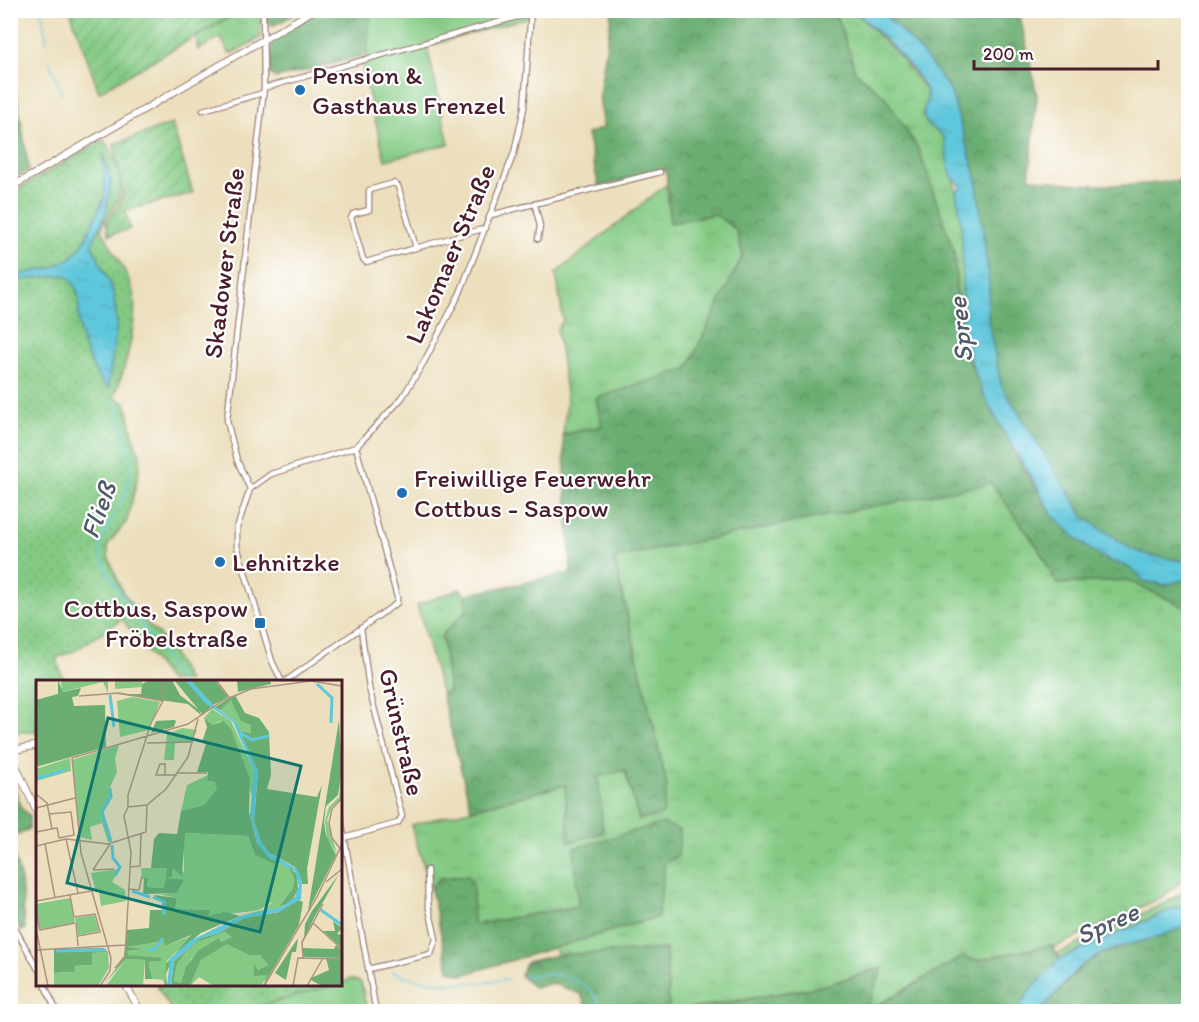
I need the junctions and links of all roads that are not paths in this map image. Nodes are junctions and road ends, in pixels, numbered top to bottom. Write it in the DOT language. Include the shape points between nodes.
graph roads {
  1 [pos="263,10"];
  2 [pos="314,10"];
  3 [pos="531,12"];
  4 [pos="265,38"];
  5 [pos="264,90"];
  6 [pos="203,110"];
  7 [pos="660,172"];
  8 [pos="10,188"];
  9 [pos="535,205"];
  10 [pos="491,215"];
  11 [pos="486,228"];
  12 [pos="538,239"];
  13 [pos="416,248"];
  14 [pos="356,447"];
  15 [pos="250,489"];
  16 [pos="361,628"];
  17 [pos="282,680"];
  18 [pos="284,680"];
  19 [pos="36,745"];
  20 [pos="10,751"];
  21 [pos="36,810"];
  22 [pos="342,826"];
  23 [pos="344,838"];
  24 [pos="427,870"];
  25 [pos="10,920"];
  26 [pos="36,966"];
  27 [pos="368,969"];
  28 [pos="45,986"];
  29 [pos="126,986"];
  30 [pos="57,1011"];
  31 [pos="141,1011"];
  32 [pos="376,1011"];
  1 -- 4 [label="street, Skadower Straße"];
  2 -- 4 [label="street"];
  3 -- 5 [label="street"];
  3 -- 10 [label="street, Lakomaer Straße" via="524,108 514,153"];
  4 -- 5 [label="street, Skadower Straße"];
  4 -- 8 [label="street"];
  5 -- 6 [label="street"];
  5 -- 15 [label="street, Skadower Straße" via="227,421 237,460"];
  7 -- 9 [label="street"];
  9 -- 10 [label="street"];
  9 -- 12 [label="street" via="540,225"];
  10 -- 11 [label="street, Lakomaer Straße"];
  11 -- 13 [label="street"];
  11 -- 14 [label="street, Lakomaer Straße" via="445,328 402,398"];
  13 -- 13 [label="street" via="366,262 363,259 351,218 369,210 369,190 394,183 398,186"];
  14 -- 15 [label="street, Lakomaer Straße" via="271,474"];
  14 -- 16 [label="street" via="397,597 390,610"];
  15 -- 17 [label="street" via="237,528 237,546 272,661"];
  16 -- 18 [label="street"];
  16 -- 23 [label="street, Grünstraße" via="369,688 402,816 398,823"];
  19 -- 20 [label="street"];
  20 -- 21 [label="street"];
  22 -- 23 [label="street"];
  23 -- 27 [label="street"];
  24 -- 27 [label="street" via="428,904 436,939 431,954"];
  25 -- 26 [label="street"];
  27 -- 32 [label="street"];
  28 -- 30 [label="street"];
  29 -- 31 [label="street"];
}
